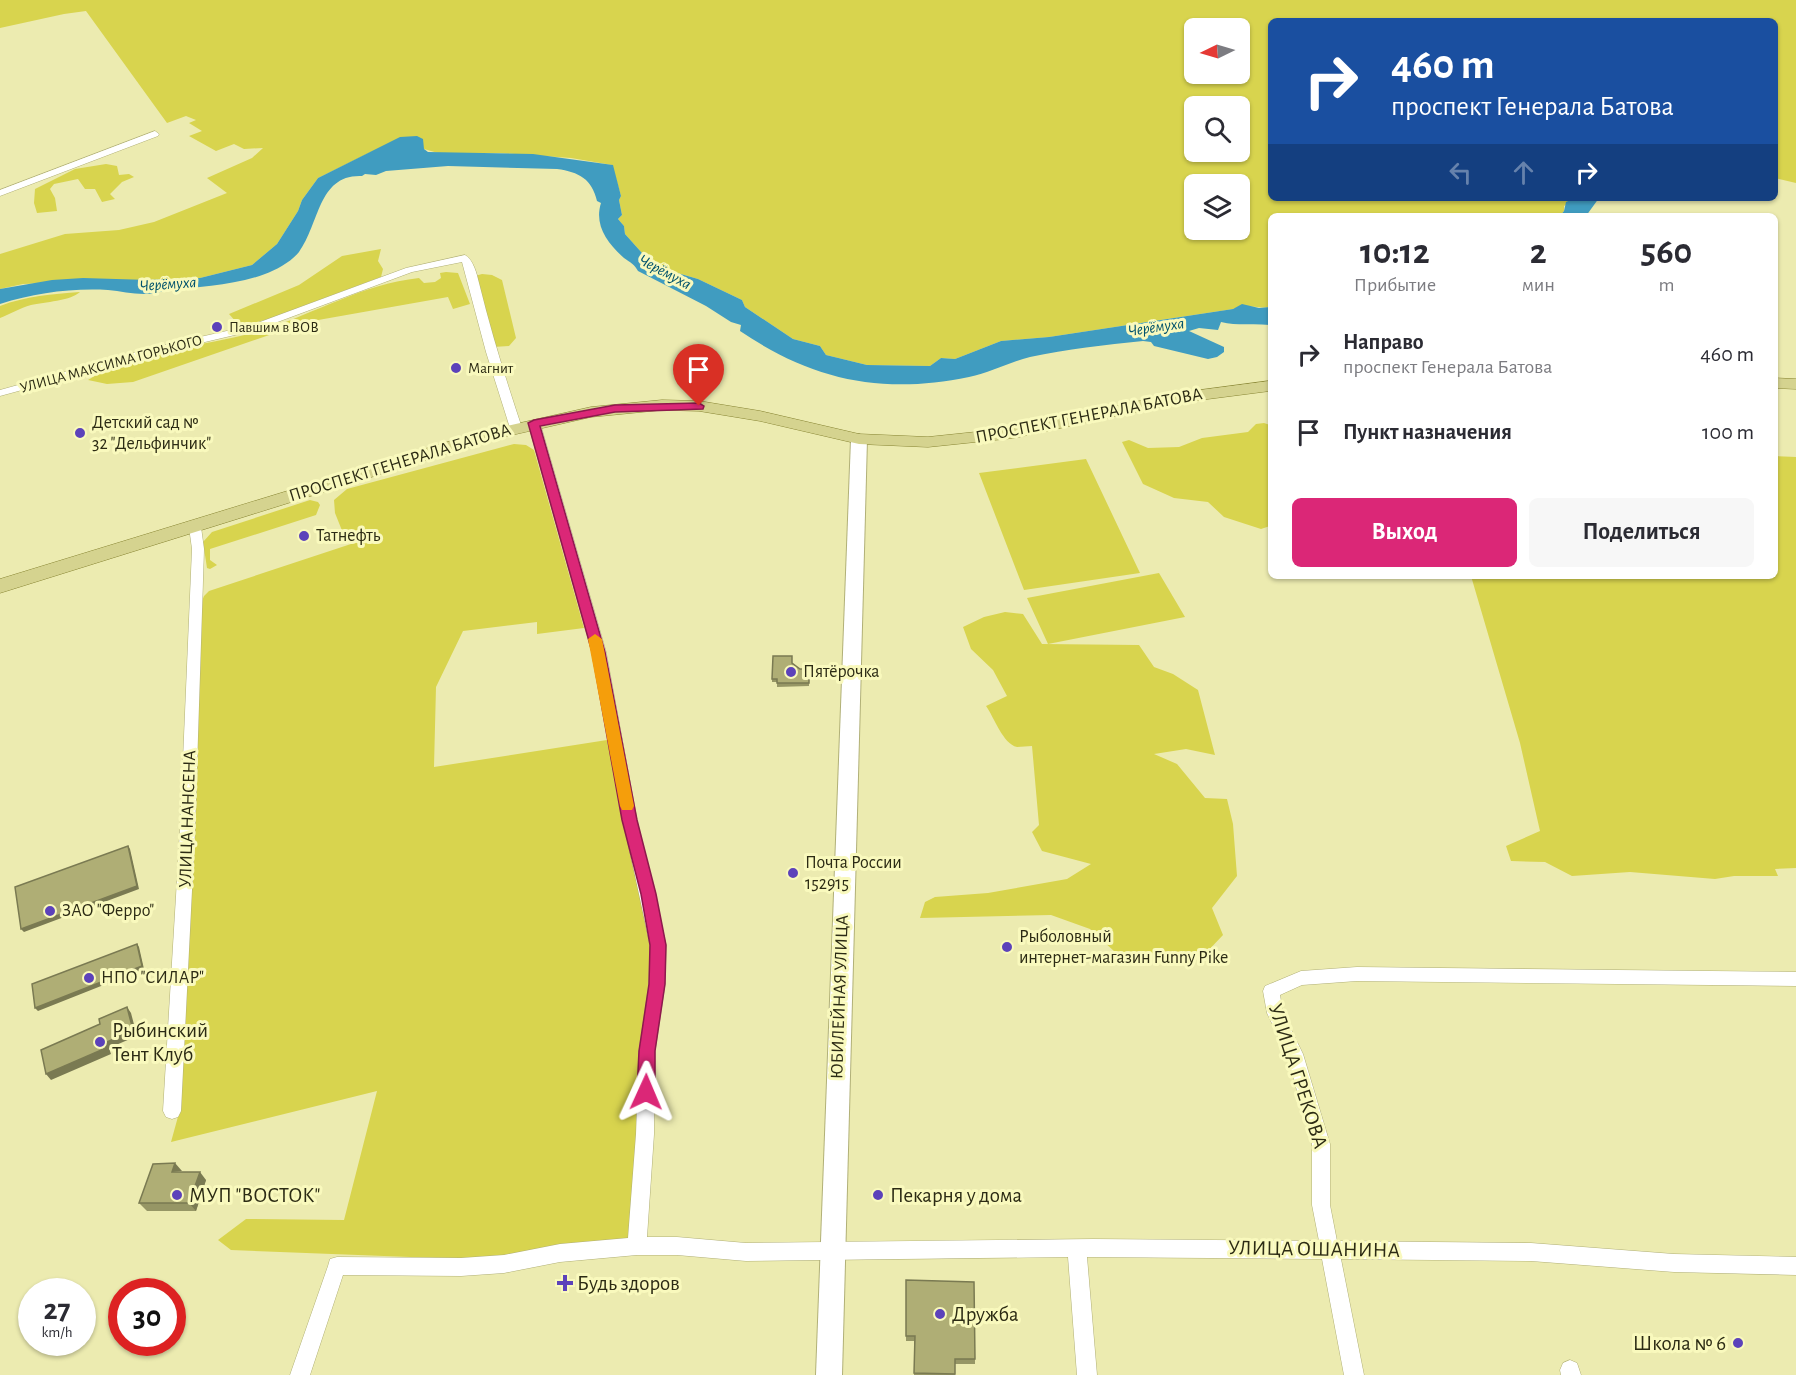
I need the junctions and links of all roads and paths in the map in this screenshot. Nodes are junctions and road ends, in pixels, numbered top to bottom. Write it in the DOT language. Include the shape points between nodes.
graph roads {
  1 [pos="155,134"];
  2 [pos="0,193"];
  3 [pos="1778,383"];
  4 [pos="1796,384"];
  5 [pos="1268,386"];
  6 [pos="0,393"];
  7 [pos="525,426"];
  8 [pos="860,439"];
  9 [pos="195,526"];
  10 [pos="0,586"];
  11 [pos="1796,979"];
  12 [pos="172,1111"];
  13 [pos="637,1246"];
  14 [pos="1077,1249"];
  15 [pos="1330,1249"];
  16 [pos="832,1251"];
  17 [pos="1796,1266"];
  18 [pos="300,1375"];
  19 [pos="829,1375"];
  20 [pos="1087,1375"];
  21 [pos="1354,1375"];
  1 -- 2 [label="street"];
  3 -- 4 [label="main road"];
  5 -- 8 [label="main road, ПРОСПЕКТ ГЕНЕРАЛА БАТОВА" via="1177,398 988,437 928,442"];
  6 -- 7 [label="street, УЛИЦА МАКСИМА ГОРЬКОГО" via="154,350 252,328 409,270 465,258 491,352"];
  7 -- 8 [label="main road, ПРОСПЕКТ ГЕНЕРАЛА БАТОВА" via="615,408 681,405 754,414"];
  7 -- 9 [label="main road, ПРОСПЕКТ ГЕНЕРАЛА БАТОВА"];
  7 -- 13 [label="street" via="599,652 658,945 657,984 647,1051"];
  8 -- 16 [label="street, ЮБИЛЕЙНАЯ УЛИЦА"];
  9 -- 10 [label="main road, ПРОСПЕКТ ГЕНЕРАЛА БАТОВА"];
  9 -- 12 [label="street, УЛИЦА НАНСЕНА" via="198,549 184,926"];
  11 -- 15 [label="street, УЛИЦА ГРЕКОВА" via="1357,974 1301,978 1271,991 1275,1013 1295,1054 1322,1144 1321,1205"];
  13 -- 16 [label="street, УЛИЦА ОШАНИНА" via="746,1252"];
  13 -- 18 [label="street, УЛИЦА ОШАНИНА" via="461,1267 337,1266"];
  14 -- 15 [label="street, УЛИЦА ОШАНИНА"];
  14 -- 16 [label="street, УЛИЦА ОШАНИНА"];
  14 -- 20 [label="street"];
  15 -- 17 [label="street, УЛИЦА ОШАНИНА" via="1531,1252 1674,1263"];
  15 -- 21 [label="street, УЛИЦА ГРЕКОВА"];
  16 -- 19 [label="street, ЮБИЛЕЙНАЯ УЛИЦА"];
}
